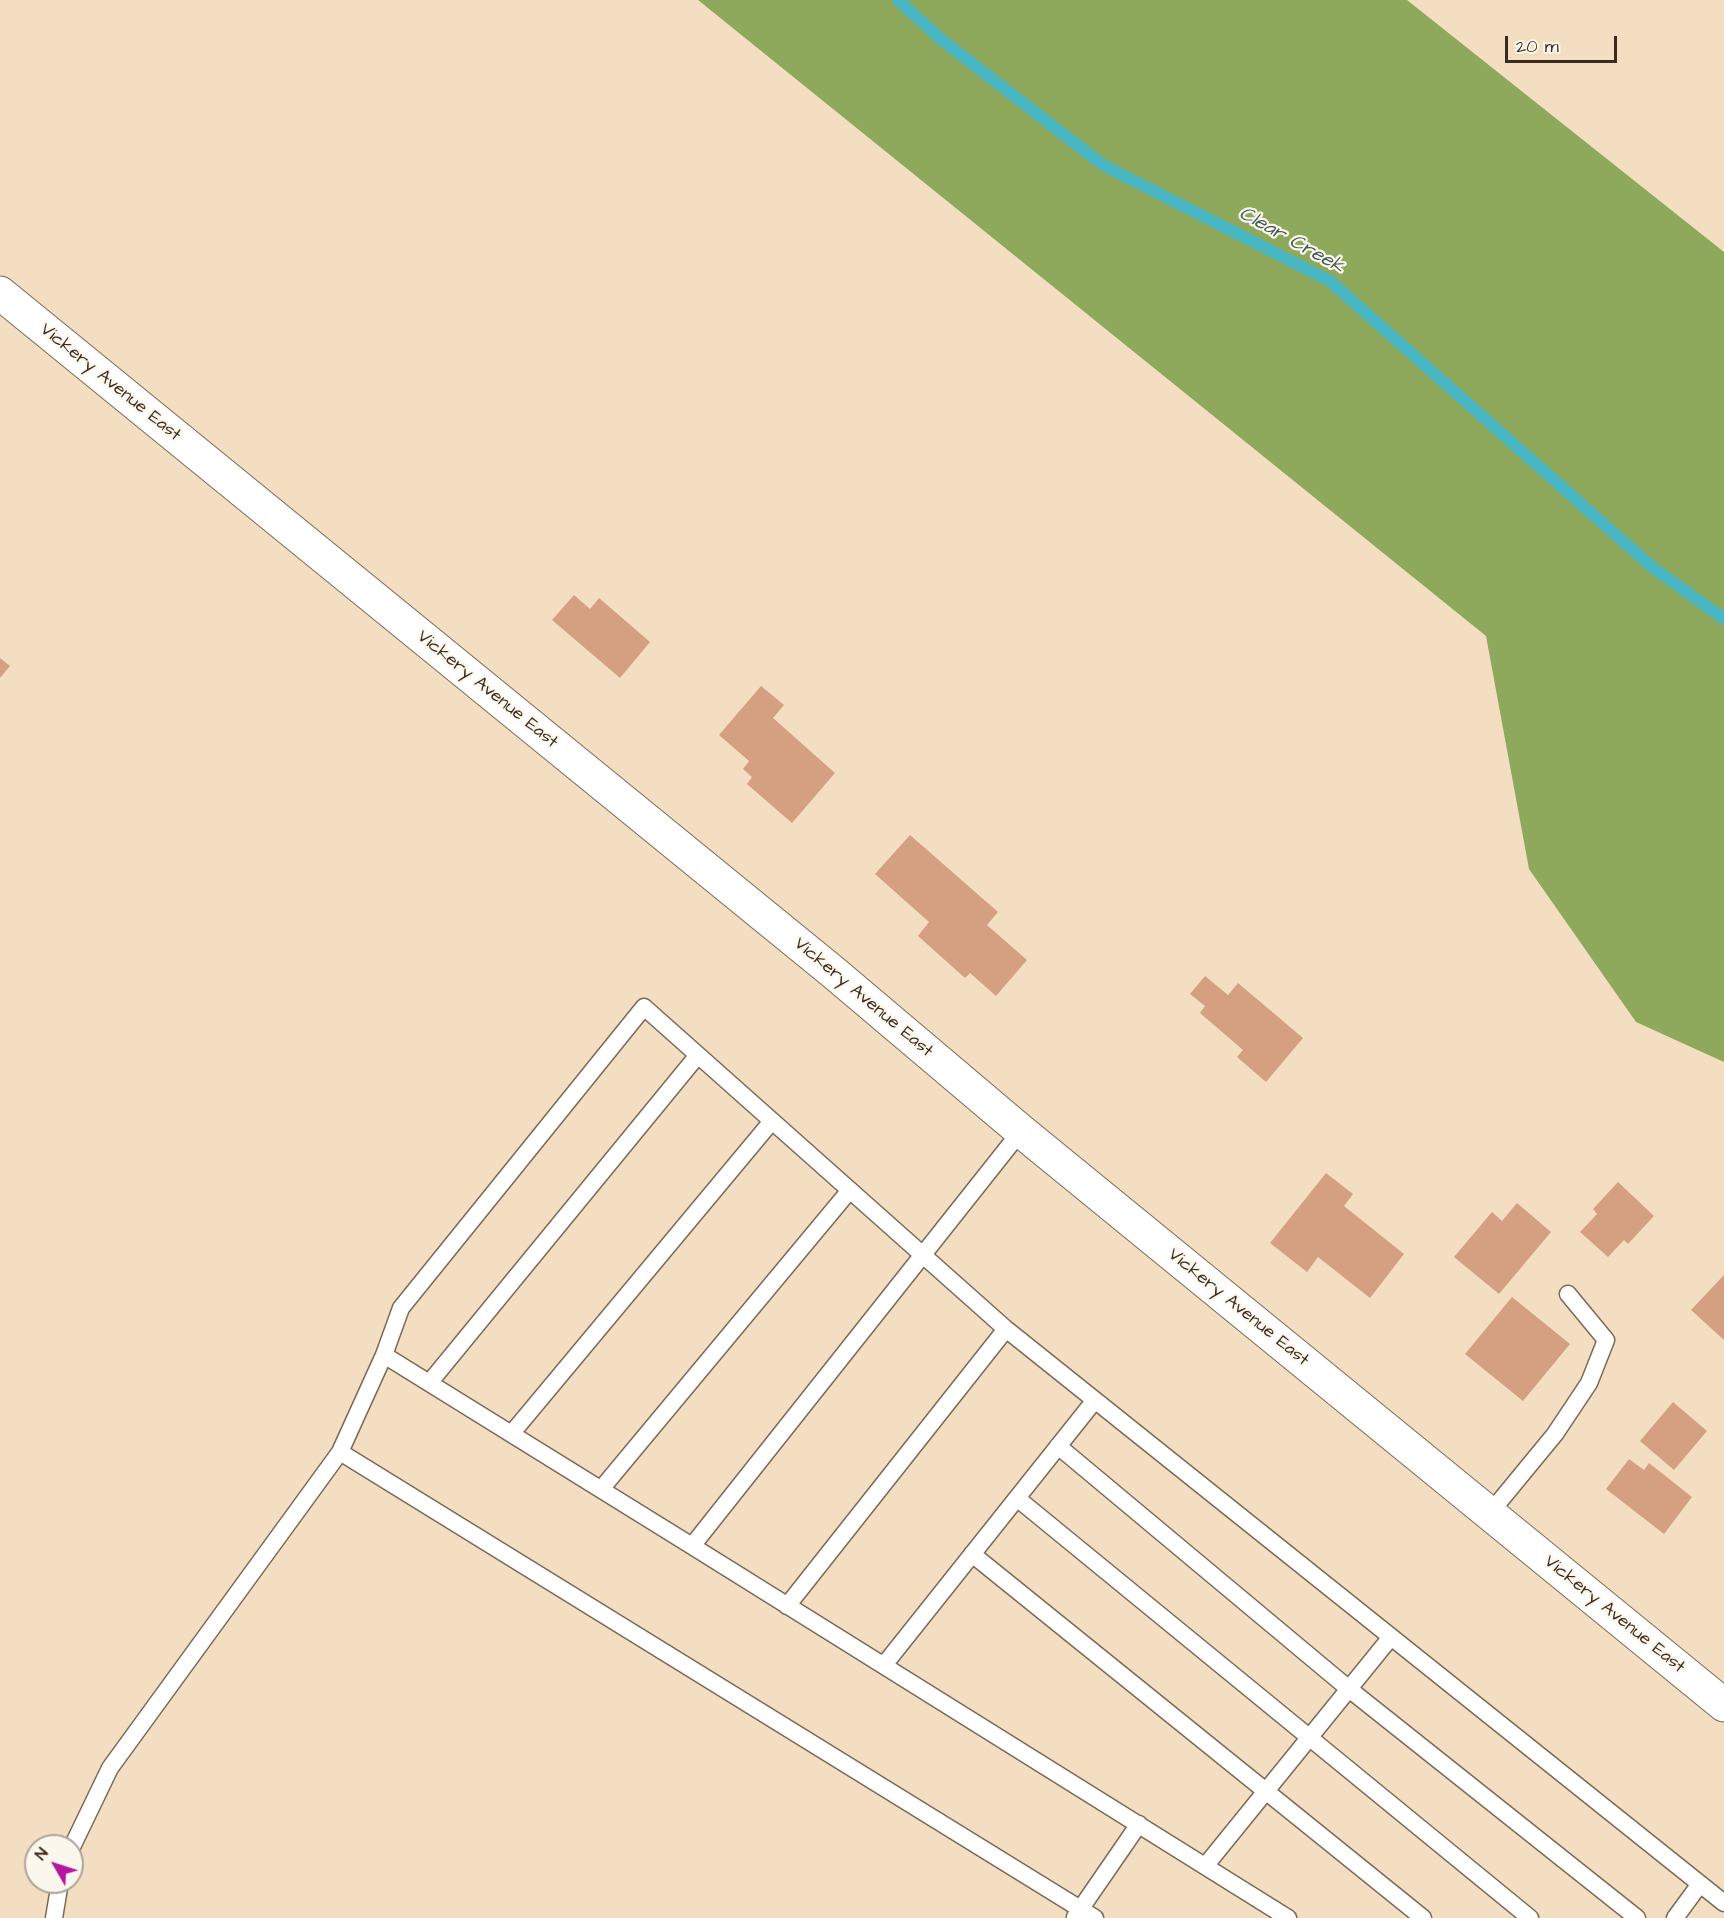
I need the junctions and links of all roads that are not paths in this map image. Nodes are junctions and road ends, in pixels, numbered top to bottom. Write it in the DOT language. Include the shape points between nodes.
graph roads {
  1 [pos="0,293"];
  2 [pos="698,1056"];
  3 [pos="772,1121"];
  4 [pos="1021,1131"];
  5 [pos="850,1190"];
  6 [pos="922,1254"];
  7 [pos="1568,1294"];
  8 [pos="1006,1329"];
  9 [pos="384,1355"];
  10 [pos="430,1382"];
  11 [pos="1095,1400"];
  12 [pos="512,1433"];
  13 [pos="1058,1446"];
  14 [pos="340,1452"];
  15 [pos="602,1488"];
  16 [pos="1018,1500"];
  17 [pos="1490,1513"];
  18 [pos="692,1546"];
  19 [pos="972,1554"];
  20 [pos="787,1606"];
  21 [pos="1391,1637"];
  22 [pos="884,1665"];
  23 [pos="1349,1689"];
  24 [pos="1724,1706"];
  25 [pos="1311,1736"];
  26 [pos="1265,1792"];
  27 [pos="1139,1824"];
  28 [pos="78,1834"];
  29 [pos="1206,1865"];
  30 [pos="1700,1884"];
  31 [pos="58,1894"];
  32 [pos="1724,1904"];
  33 [pos="1078,1913"];
  34 [pos="54,1918"];
  35 [pos="1095,1918"];
  36 [pos="1288,1918"];
  37 [pos="1424,1918"];
  38 [pos="1530,1918"];
  39 [pos="1637,1918"];
  40 [pos="1675,1918"];
  1 -- 4 [label="street, Vickery Avenue East" via="824,965"];
  2 -- 3 [label="lane"];
  2 -- 9 [label="lane" via="644,1007 401,1308"];
  2 -- 10 [label="lane"];
  3 -- 5 [label="lane"];
  3 -- 12 [label="lane"];
  4 -- 6 [label="lane"];
  4 -- 17 [label="street, Vickery Avenue East"];
  5 -- 6 [label="lane"];
  5 -- 15 [label="lane"];
  6 -- 8 [label="lane"];
  6 -- 18 [label="lane"];
  7 -- 17 [label="lane" via="1606,1340 1589,1383 1555,1434"];
  8 -- 11 [label="lane"];
  8 -- 20 [label="lane"];
  9 -- 10 [label="lane"];
  9 -- 14 [label="lane"];
  10 -- 12 [label="lane"];
  11 -- 13 [label="lane"];
  11 -- 21 [label="lane"];
  12 -- 15 [label="lane"];
  13 -- 16 [label="lane"];
  13 -- 23 [label="lane"];
  14 -- 28 [label="lane" via="110,1768"];
  14 -- 33 [label="lane"];
  15 -- 18 [label="lane"];
  16 -- 19 [label="lane"];
  16 -- 25 [label="lane"];
  17 -- 24 [label="street, Vickery Avenue East"];
  18 -- 20 [label="lane"];
  19 -- 22 [label="lane"];
  19 -- 26 [label="lane"];
  20 -- 22 [label="lane"];
  21 -- 23 [label="lane"];
  21 -- 30 [label="lane"];
  22 -- 27 [label="lane"];
  23 -- 25 [label="lane"];
  23 -- 39 [label="lane"];
  25 -- 26 [label="lane"];
  25 -- 38 [label="lane"];
  26 -- 29 [label="lane"];
  26 -- 37 [label="lane"];
  27 -- 29 [label="lane"];
  27 -- 33 [label="lane"];
  29 -- 36 [label="lane"];
  30 -- 32 [label="lane"];
  30 -- 40 [label="lane"];
  31 -- 34 [label="lane"];
  33 -- 35 [label="lane"];
}
